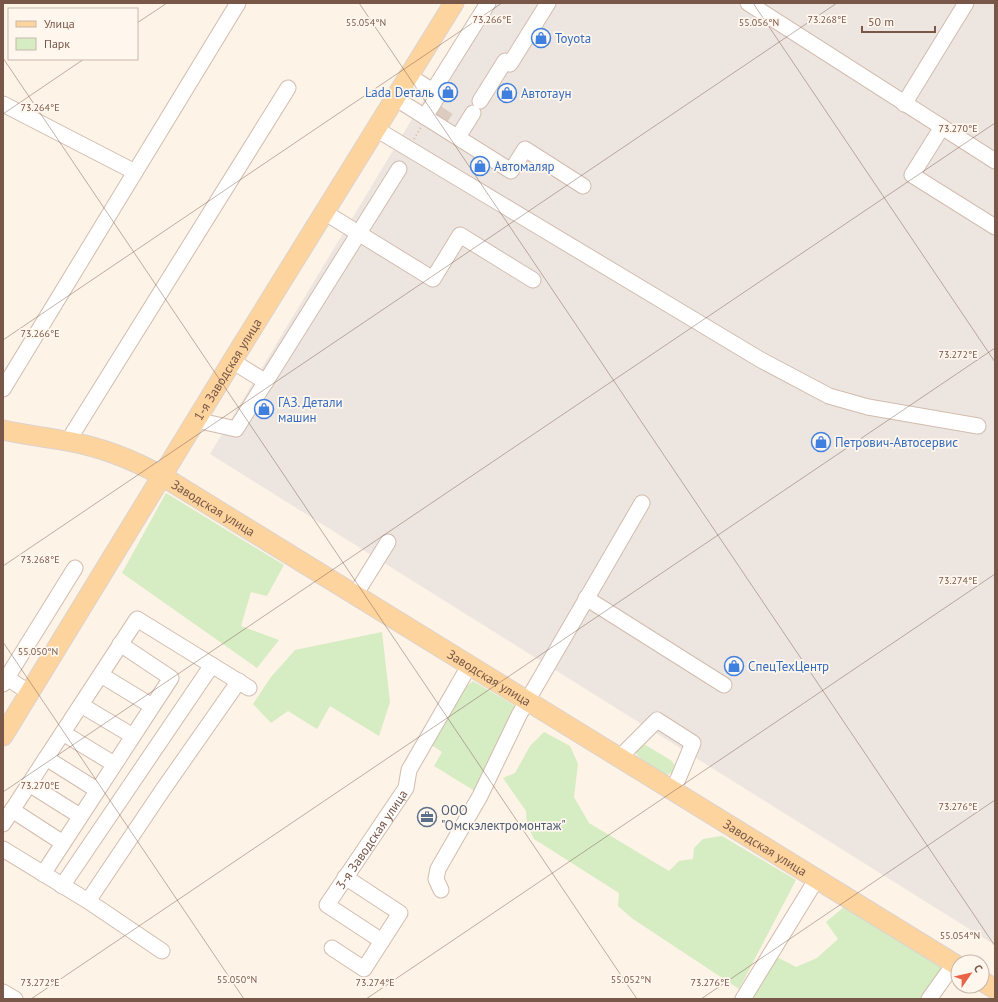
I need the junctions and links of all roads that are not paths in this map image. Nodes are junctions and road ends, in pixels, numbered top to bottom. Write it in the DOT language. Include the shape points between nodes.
graph roads {
  1 [pos="238,3"];
  2 [pos="454,3"];
  3 [pos="488,3"];
  4 [pos="548,3"];
  5 [pos="748,3"];
  6 [pos="966,3"];
  7 [pos="288,88"];
  8 [pos="402,88"];
  9 [pos="433,91"];
  10 [pos="3,104"];
  11 [pos="904,104"];
  12 [pos="426,119"];
  13 [pos="942,127"];
  14 [pos="376,129"];
  15 [pos="457,129"];
  16 [pos="995,161"];
  17 [pos="399,169"];
  18 [pos="135,172"];
  19 [pos="583,186"];
  20 [pos="324,212"];
  21 [pos="995,227"];
  22 [pos="359,233"];
  23 [pos="533,280"];
  24 [pos="232,360"];
  25 [pos="266,382"];
  26 [pos="3,389"];
  27 [pos="196,420"];
  28 [pos="978,426"];
  29 [pos="5,435"];
  30 [pos="68,441"];
  31 [pos="162,476"];
  32 [pos="642,503"];
  33 [pos="388,542"];
  34 [pos="75,568"];
  35 [pos="355,595"];
  36 [pos="586,598"];
  37 [pos="120,644"];
  38 [pos="212,664"];
  39 [pos="469,666"];
  40 [pos="101,674"];
  41 [pos="5,681"];
  42 [pos="724,685"];
  43 [pos="30,693"];
  44 [pos="527,702"];
  45 [pos="81,705"];
  46 [pos="152,706"];
  47 [pos="63,732"];
  48 [pos="3,736"];
  49 [pos="133,736"];
  50 [pos="46,758"];
  51 [pos="619,758"];
  52 [pos="114,764"];
  53 [pos="29,784"];
  54 [pos="97,790"];
  55 [pos="673,791"];
  56 [pos="12,810"];
  57 [pos="80,816"];
  58 [pos="3,824"];
  59 [pos="63,843"];
  60 [pos="3,849"];
  61 [pos="43,874"];
  62 [pos="345,877"];
  63 [pos="816,880"];
  64 [pos="62,886"];
  65 [pos="441,890"];
  66 [pos="88,901"];
  67 [pos="382,941"];
  68 [pos="332,948"];
  69 [pos="162,951"];
  70 [pos="950,961"];
  71 [pos="950,973"];
  72 [pos="3,992"];
  73 [pos="15,999"];
  74 [pos="743,999"];
  75 [pos="929,999"];
  1 -- 18 [label="street"];
  2 -- 8 [label="main road, 1-я Заводская улица"];
  3 -- 9 [label="street"];
  4 -- 15 [label="street" via="510,64 505,61 476,107"];
  5 -- 11 [label="street"];
  6 -- 11 [label="street"];
  7 -- 30 [label="street"];
  8 -- 9 [label="street"];
  8 -- 12 [label="street"];
  8 -- 14 [label="main road, 1-я Заводская улица"];
  9 -- 12 [label="street" via="439,94"];
  10 -- 18 [label="street"];
  11 -- 13 [label="street"];
  12 -- 15 [label="street"];
  13 -- 16 [label="street"];
  13 -- 21 [label="street" via="912,175"];
  14 -- 20 [label="main road, 1-я Заводская улица"];
  14 -- 28 [label="street" via="761,360 829,396 868,407"];
  15 -- 19 [label="street" via="516,163 525,149"];
  17 -- 22 [label="street"];
  18 -- 26 [label="street"];
  20 -- 22 [label="street"];
  20 -- 24 [label="main road, 1-я Заводская улица"];
  22 -- 23 [label="street" via="433,279 460,235"];
  22 -- 25 [label="street"];
  24 -- 25 [label="street"];
  24 -- 27 [label="main road, 1-я Заводская улица"];
  25 -- 27 [label="street" via="236,428"];
  27 -- 31 [label="main road, 1-я Заводская улица"];
  29 -- 30 [label="main road, Заводская улица"];
  30 -- 31 [label="main road, Заводская улица" via="142,465"];
  31 -- 35 [label="main road, Заводская улица"];
  31 -- 43 [label="main road, 1-я Заводская улица"];
  32 -- 36 [label="street"];
  33 -- 35 [label="street"];
  34 -- 41 [label="street"];
  35 -- 39 [label="main road, Заводская улица"];
  36 -- 42 [label="street"];
  36 -- 44 [label="street"];
  37 -- 38 [label="street" via="137,619"];
  37 -- 40 [label="street"];
  37 -- 46 [label="street" via="171,678"];
  38 -- 64 [label="street"];
  38 -- 66 [label="street" via="244,684 162,791"];
  39 -- 44 [label="main road, Заводская улица"];
  39 -- 62 [label="street, 3-я Заводская улица" via="409,770 406,788"];
  40 -- 45 [label="street"];
  40 -- 46 [label="street"];
  41 -- 43 [label="street"];
  43 -- 48 [label="main road, 1-я Заводская улица"];
  44 -- 51 [label="main road, Заводская улица"];
  44 -- 65 [label="street" via="480,796 438,869 436,879"];
  45 -- 47 [label="street"];
  45 -- 49 [label="street"];
  46 -- 49 [label="street"];
  47 -- 50 [label="street"];
  47 -- 52 [label="street"];
  49 -- 52 [label="street"];
  50 -- 53 [label="street"];
  50 -- 54 [label="street"];
  51 -- 55 [label="main road, Заводская улица"];
  51 -- 55 [label="street" via="657,720 693,743"];
  52 -- 54 [label="street"];
  53 -- 56 [label="street"];
  53 -- 57 [label="street"];
  54 -- 57 [label="street"];
  55 -- 63 [label="main road, Заводская улица"];
  56 -- 58 [label="street"];
  56 -- 59 [label="street"];
  57 -- 59 [label="street"];
  59 -- 61 [label="street"];
  60 -- 61 [label="street"];
  61 -- 64 [label="street"];
  62 -- 67 [label="street" via="400,913"];
  62 -- 67 [label="street, 3-я Заводская улица" via="327,906"];
  63 -- 70 [label="main road, Заводская улица"];
  63 -- 74 [label="street"];
  64 -- 66 [label="street"];
  66 -- 69 [label="street"];
  67 -- 68 [label="street" via="364,969"];
  71 -- 75 [label="street"];
  72 -- 73 [label="street"];
}
